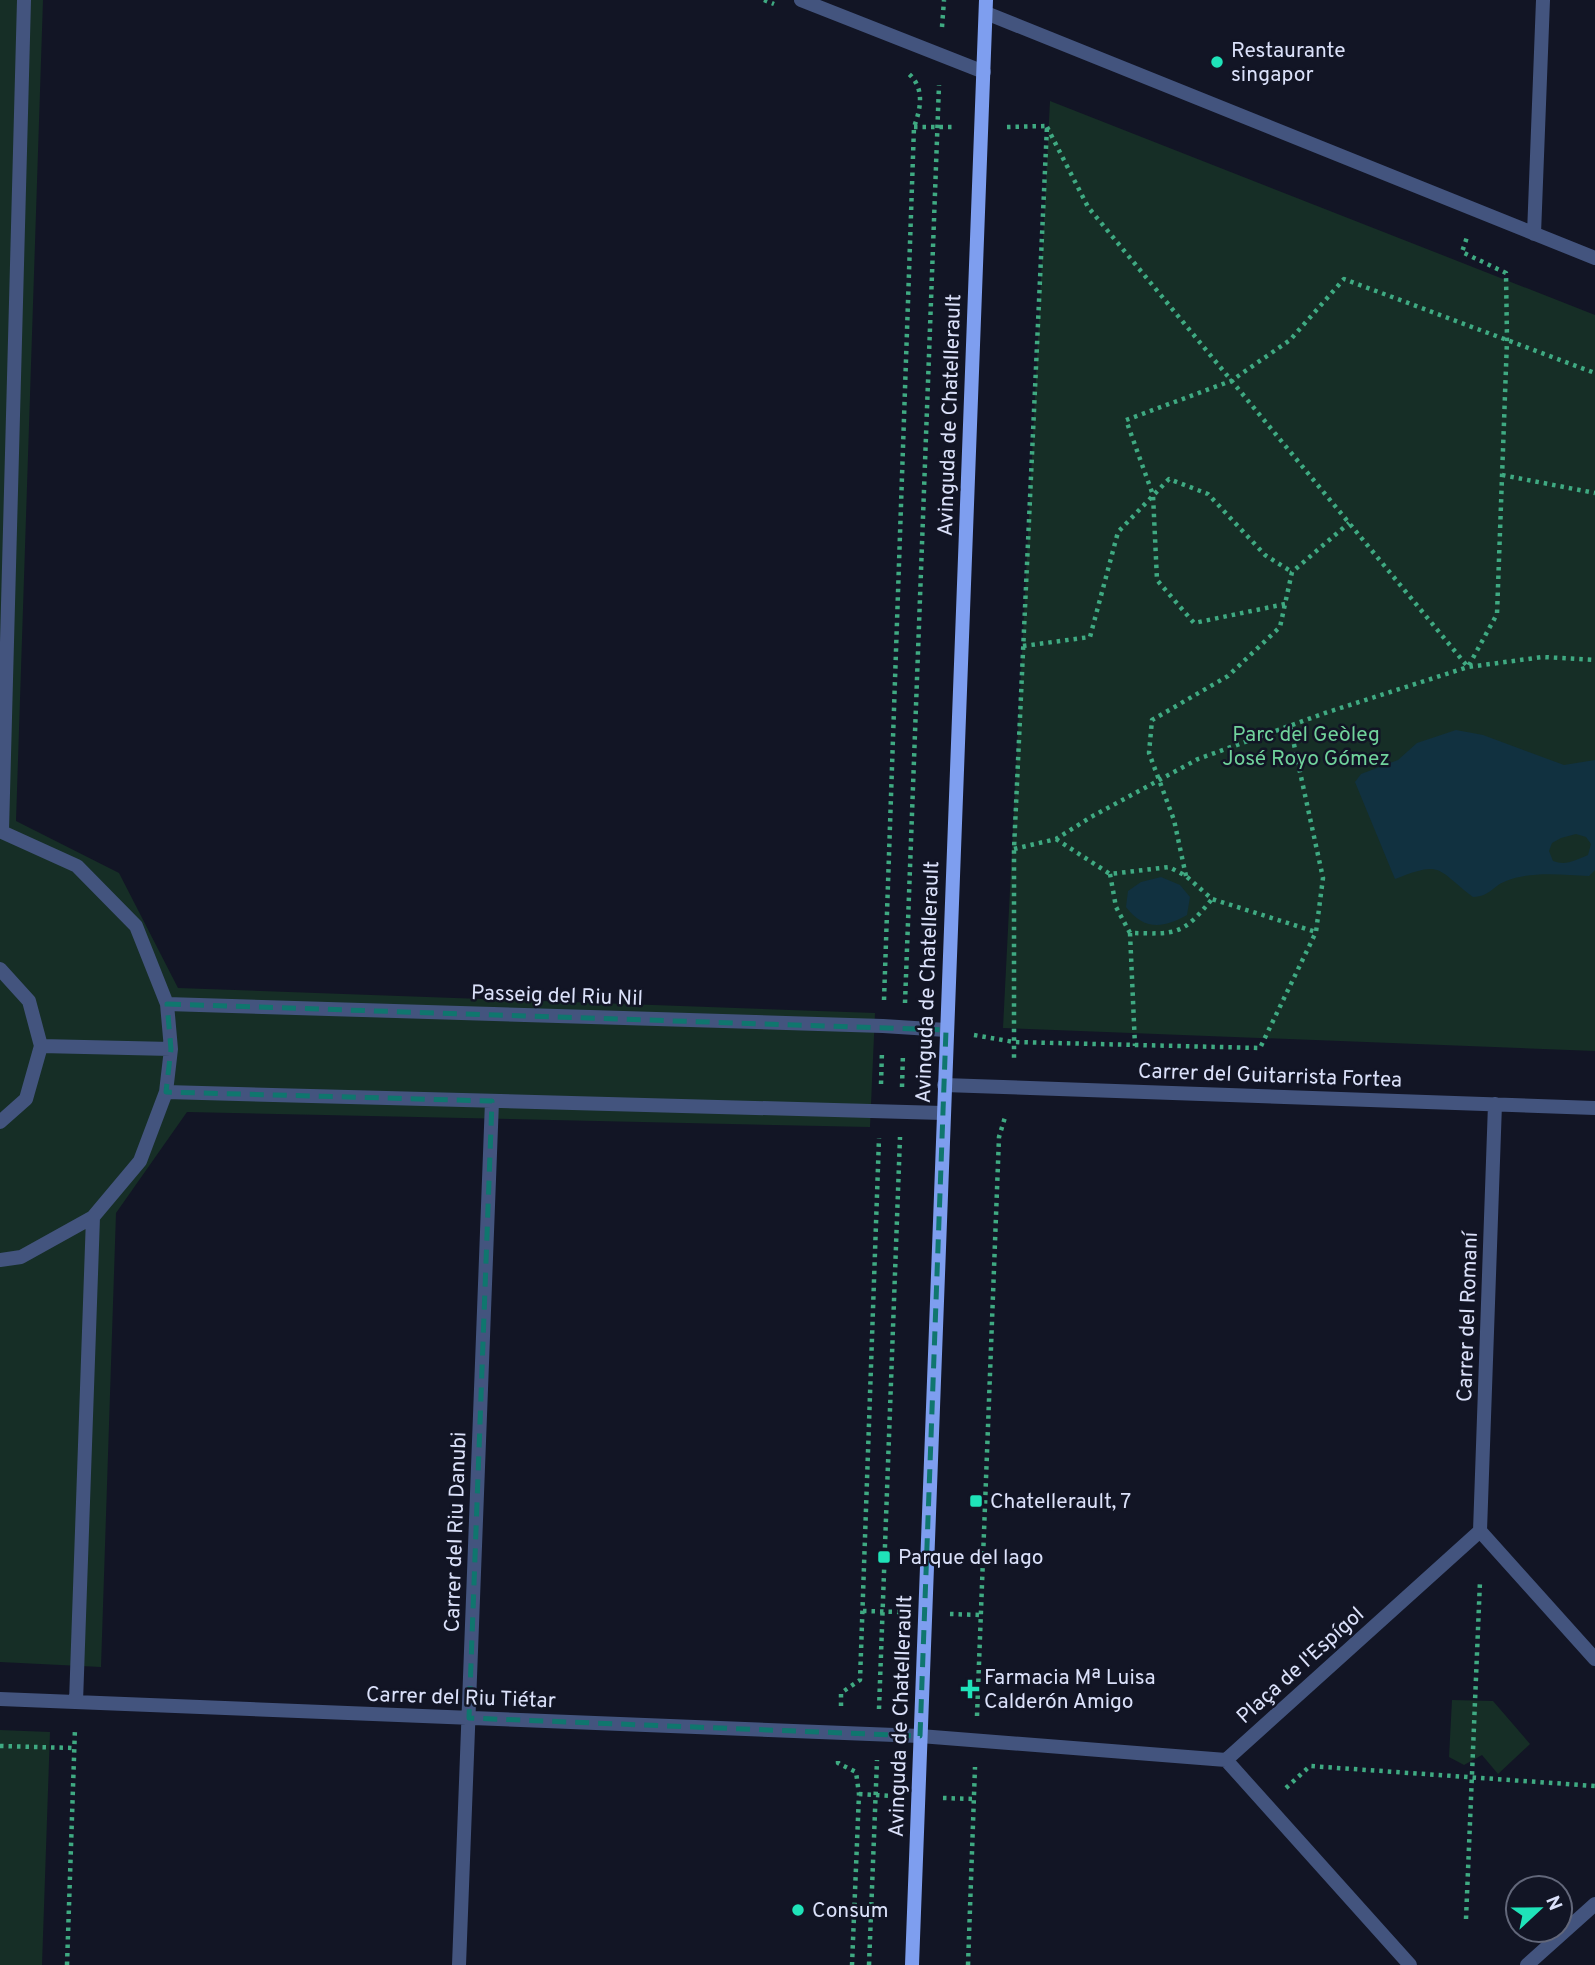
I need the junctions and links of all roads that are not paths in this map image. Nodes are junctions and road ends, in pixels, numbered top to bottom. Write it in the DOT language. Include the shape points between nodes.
graph roads {
  1 [pos="24,0"];
  2 [pos="801,0"];
  3 [pos="1543,0"];
  4 [pos="986,6"];
  5 [pos="984,72"];
  6 [pos="1534,234"];
  7 [pos="1595,258"];
  8 [pos="1,831"];
  9 [pos="0,969"];
  10 [pos="167,1003"];
  11 [pos="946,1030"];
  12 [pos="41,1046"];
  13 [pos="171,1049"];
  14 [pos="944,1085"];
  15 [pos="166,1092"];
  16 [pos="492,1101"];
  17 [pos="1495,1104"];
  18 [pos="1595,1108"];
  19 [pos="943,1114"];
  20 [pos="0,1122"];
  21 [pos="93,1217"];
  22 [pos="0,1260"];
  23 [pos="1480,1531"];
  24 [pos="1595,1659"];
  25 [pos="0,1699"];
  26 [pos="76,1702"];
  27 [pos="469,1718"];
  28 [pos="920,1736"];
  29 [pos="1226,1760"];
  30 [pos="1595,1904"];
  31 [pos="459,1965"];
  32 [pos="912,1965"];
  33 [pos="1410,1965"];
  34 [pos="1527,1965"];
  1 -- 8 [label="street"];
  2 -- 5 [label="street"];
  3 -- 6 [label="street"];
  4 -- 5 [label="street, Avinguda de Chatellerault"];
  4 -- 6 [label="street"];
  5 -- 11 [label="street, Avinguda de Chatellerault"];
  6 -- 7 [label="street"];
  8 -- 10 [label="street" via="77,866 136,926"];
  9 -- 12 [label="street" via="29,1001"];
  10 -- 11 [label="street, Passeig del Riu Nil"];
  10 -- 13 [label="street"];
  11 -- 14 [label="street, Avinguda de Chatellerault"];
  12 -- 13 [label="street"];
  12 -- 20 [label="street" via="26,1099"];
  13 -- 15 [label="street"];
  14 -- 17 [label="street, Carrer del Guitarrista Fortea"];
  14 -- 19 [label="street, Avinguda de Chatellerault"];
  15 -- 16 [label="street"];
  15 -- 21 [label="street" via="140,1161"];
  16 -- 19 [label="street"];
  16 -- 27 [label="street, Carrer del Riu Danubi"];
  17 -- 18 [label="street, Carrer del Guitarrista Fortea"];
  17 -- 23 [label="street, Carrer del Romaní"];
  19 -- 28 [label="street, Avinguda de Chatellerault"];
  21 -- 22 [label="street" via="21,1257"];
  21 -- 26 [label="street"];
  23 -- 24 [label="street"];
  23 -- 29 [label="street, Plaça de l'Espígol"];
  25 -- 26 [label="street, Carrer del Riu Tiétar"];
  26 -- 27 [label="street, Carrer del Riu Tiétar"];
  27 -- 28 [label="street, Carrer del Riu Tiétar"];
  27 -- 31 [label="street, Carrer del Riu Danubi"];
  28 -- 29 [label="street, Carrer del Riu Tiétar"];
  28 -- 32 [label="street, Avinguda de Chatellerault"];
  29 -- 33 [label="street"];
  30 -- 34 [label="street"];
}
